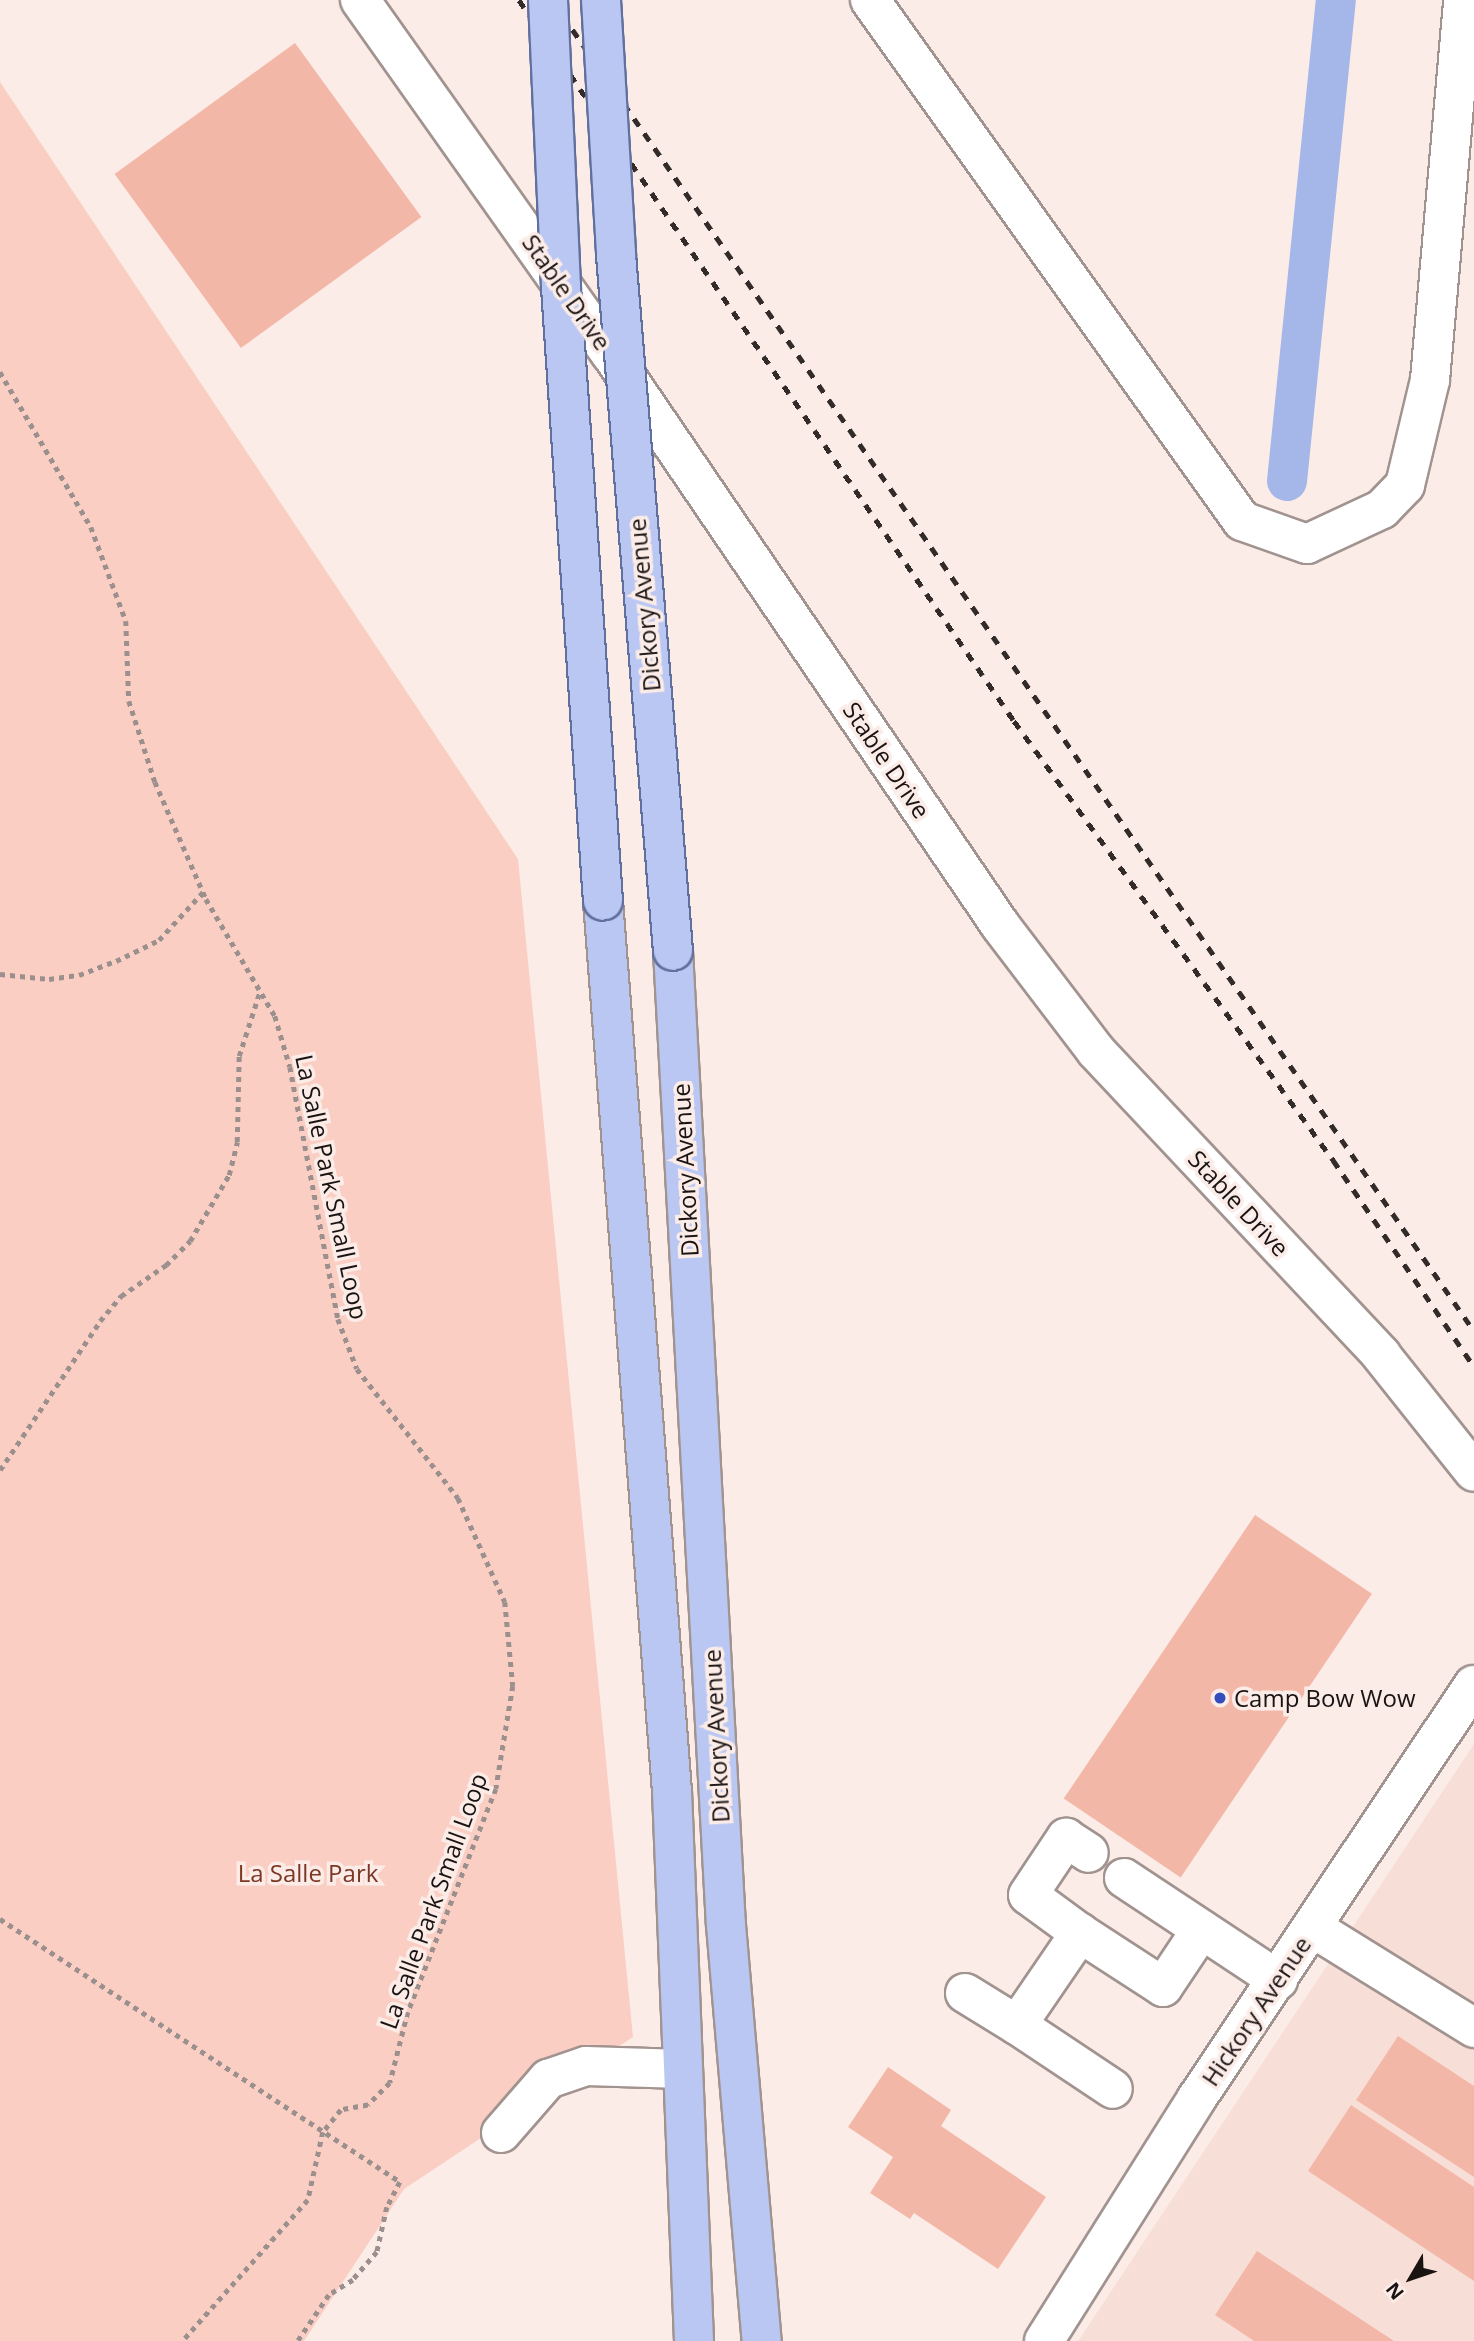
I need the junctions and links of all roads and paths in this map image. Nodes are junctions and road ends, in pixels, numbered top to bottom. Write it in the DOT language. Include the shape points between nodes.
graph roads {
  1 [pos="360,0"];
  2 [pos="548,0"];
  3 [pos="601,0"];
  4 [pos="870,0"];
  5 [pos="1463,0"];
  6 [pos="0,372"];
  7 [pos="203,891"];
  8 [pos="196,899"];
  9 [pos="206,899"];
  10 [pos="0,974"];
  11 [pos="260,991"];
  12 [pos="0,1470"];
  13 [pos="1474,1472"];
  14 [pos="1474,1685"];
  15 [pos="1089,1853"];
  16 [pos="1125,1878"];
  17 [pos="0,1919"];
  18 [pos="1312,1928"];
  19 [pos="1201,1930"];
  20 [pos="1080,1933"];
  21 [pos="1278,1980"];
  22 [pos="965,1993"];
  23 [pos="1017,2025"];
  24 [pos="1474,2028"];
  25 [pos="683,2069"];
  26 [pos="1113,2089"];
  27 [pos="323,2132"];
  28 [pos="501,2133"];
  29 [pos="183,2341"];
  30 [pos="298,2341"];
  31 [pos="694,2341"];
  32 [pos="762,2341"];
  33 [pos="1044,2341"];
  1 -- 13 [label="street, Stable Drive" via="619,366 1000,925 1096,1051 1381,1355"];
  2 -- 25 [label="main road, Dickory Avenue, bridge" via="561,287 603,901 672,1791"];
  3 -- 32 [label="main road, Dickory Avenue, bridge" via="616,255 673,951 726,1925"];
  4 -- 5 [label="street" via="1242,521 1307,544 1382,509 1405,485 1430,380"];
  6 -- 7 [label="path, La Salle Park Small Loop" via="91,527 126,621 129,701 155,782"];
  7 -- 8 [label="path"];
  7 -- 9 [label="path, La Salle Park Small Loop"];
  8 -- 9 [label="path"];
  8 -- 10 [label="path" via="159,940 116,961 79,975 49,979"];
  9 -- 11 [label="path, La Salle Park Small Loop"];
  11 -- 12 [label="path" via="239,1056 237,1142 229,1175 190,1241 166,1265 121,1296 100,1321"];
  11 -- 27 [label="path, La Salle Park Small Loop" via="275,1016 290,1067 338,1319 357,1369 399,1416 458,1498 505,1602 513,1686 496,1789 408,2012 390,2083 368,2105 341,2110"];
  14 -- 18 [label="street, Hickory Avenue"];
  15 -- 20 [label="street" via="1066,1838 1028,1895"];
  16 -- 19 [label="street"];
  17 -- 27 [label="path"];
  18 -- 21 [label="street, Hickory Avenue"];
  18 -- 24 [label="street"];
  19 -- 20 [label="street" via="1163,1987"];
  19 -- 21 [label="street"];
  20 -- 23 [label="street"];
  21 -- 33 [label="street, Hickory Avenue" via="1197,2098"];
  22 -- 23 [label="street"];
  23 -- 26 [label="street"];
  25 -- 28 [label="street" via="586,2066 548,2079"];
  25 -- 31 [label="main road, Dickory Avenue"];
  27 -- 29 [label="path" via="308,2200"];
  27 -- 30 [label="path" via="400,2182 387,2207 377,2252 353,2280 329,2295"];
}
